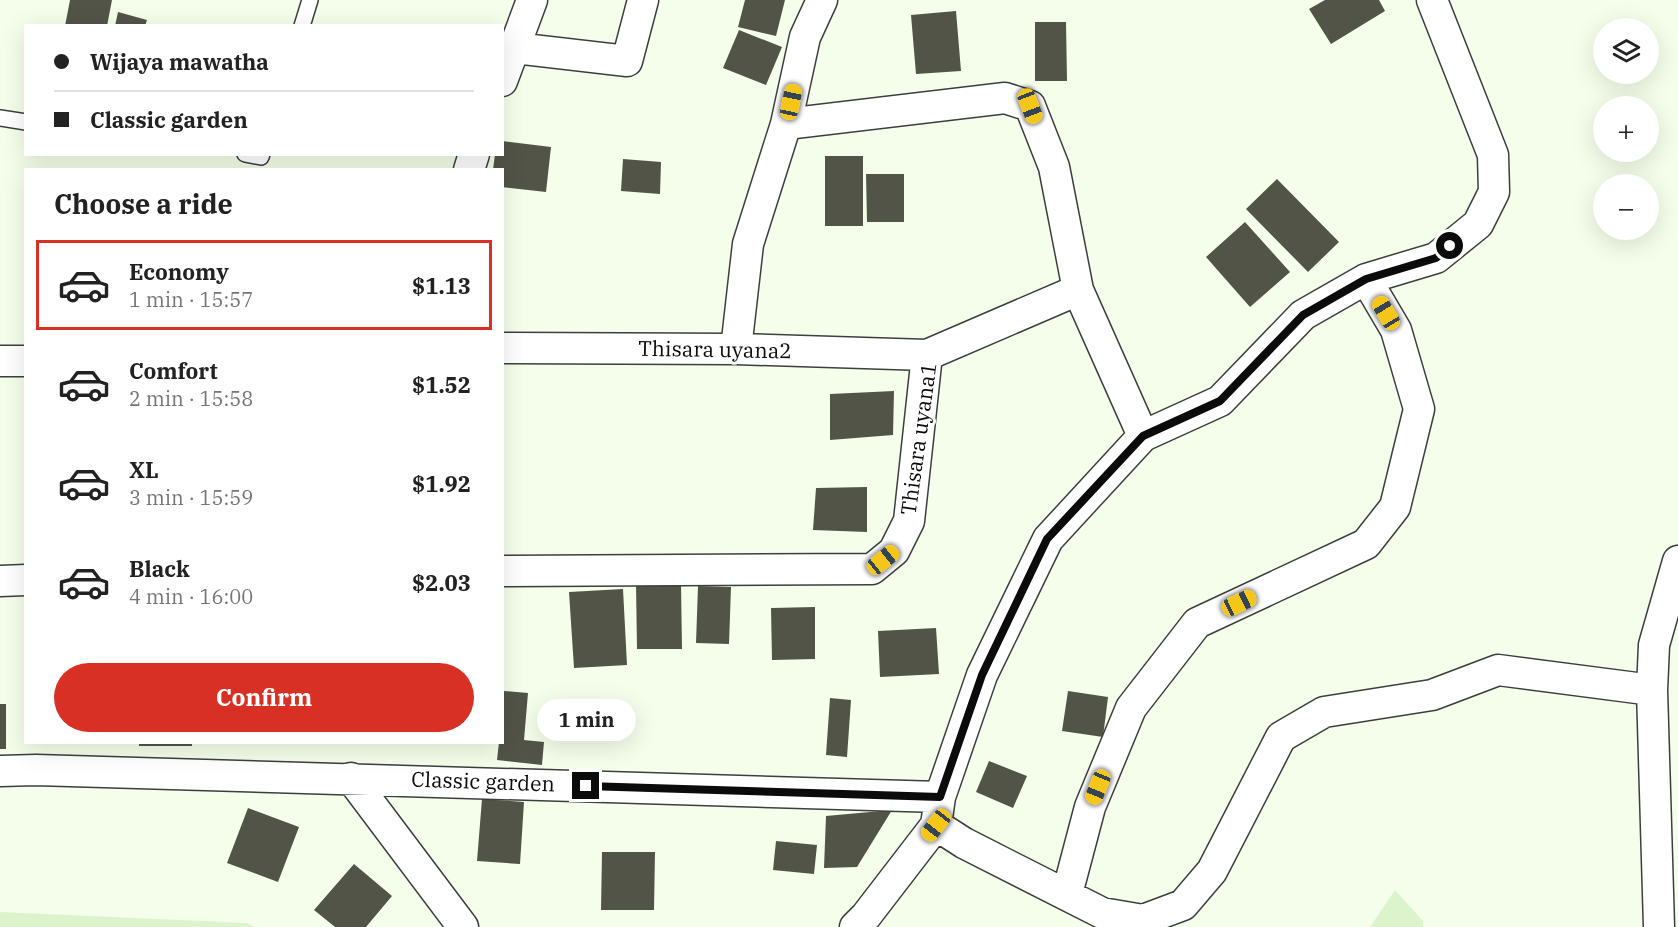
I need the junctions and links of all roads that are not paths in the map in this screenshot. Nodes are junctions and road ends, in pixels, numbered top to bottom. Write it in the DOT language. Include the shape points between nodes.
graph roads {
  1 [pos="310,0"];
  2 [pos="532,0"];
  3 [pos="643,0"];
  4 [pos="822,0"];
  5 [pos="1432,0"];
  6 [pos="303,24"];
  7 [pos="515,48"];
  8 [pos="504,76"];
  9 [pos="0,118"];
  10 [pos="24,122"];
  11 [pos="786,124"];
  12 [pos="1366,279"];
  13 [pos="1078,290"];
  14 [pos="504,348"];
  15 [pos="736,349"];
  16 [pos="927,355"];
  17 [pos="0,361"];
  18 [pos="24,361"];
  19 [pos="1143,436"];
  20 [pos="1678,561"];
  21 [pos="504,571"];
  22 [pos="24,580"];
  23 [pos="0,581"];
  24 [pos="1652,690"];
  25 [pos="0,771"];
  26 [pos="351,778"];
  27 [pos="938,811"];
  28 [pos="1067,894"];
  29 [pos="463,927"];
  30 [pos="855,927"];
  31 [pos="1659,927"];
  1 -- 6 [label="lane"];
  2 -- 7 [label="street"];
  3 -- 7 [label="street" via="627,61"];
  4 -- 11 [label="street" via="805,37"];
  5 -- 12 [label="street" via="1492,155 1494,192 1478,224 1436,258"];
  7 -- 8 [label="street"];
  9 -- 10 [label="lane"];
  11 -- 13 [label="street" via="1005,98 1030,106 1054,167"];
  11 -- 15 [label="street" via="748,244"];
  12 -- 19 [label="street" via="1303,315 1220,401"];
  12 -- 28 [label="street" via="1396,330 1419,409 1395,507 1366,544 1197,623 1131,708 1090,807"];
  13 -- 16 [label="street, Thisara uyana1"];
  13 -- 19 [label="street"];
  14 -- 15 [label="street, Thisara uyana2"];
  15 -- 16 [label="street, Thisara uyana2"];
  16 -- 21 [label="street, Thisara uyana1" via="909,521 894,551 872,569"];
  17 -- 18 [label="street"];
  19 -- 27 [label="street" via="1047,539 982,675"];
  20 -- 24 [label="street" via="1654,645"];
  22 -- 23 [label="street"];
  24 -- 28 [label="street" via="1498,670 1432,695 1324,712 1281,737 1212,871 1183,905 1143,920 1102,913"];
  24 -- 31 [label="street"];
  25 -- 26 [label="street, Classic garden"];
  26 -- 27 [label="street, Classic garden"];
  26 -- 29 [label="street"];
  27 -- 28 [label="street" via="964,843"];
  27 -- 30 [label="street"];
}
